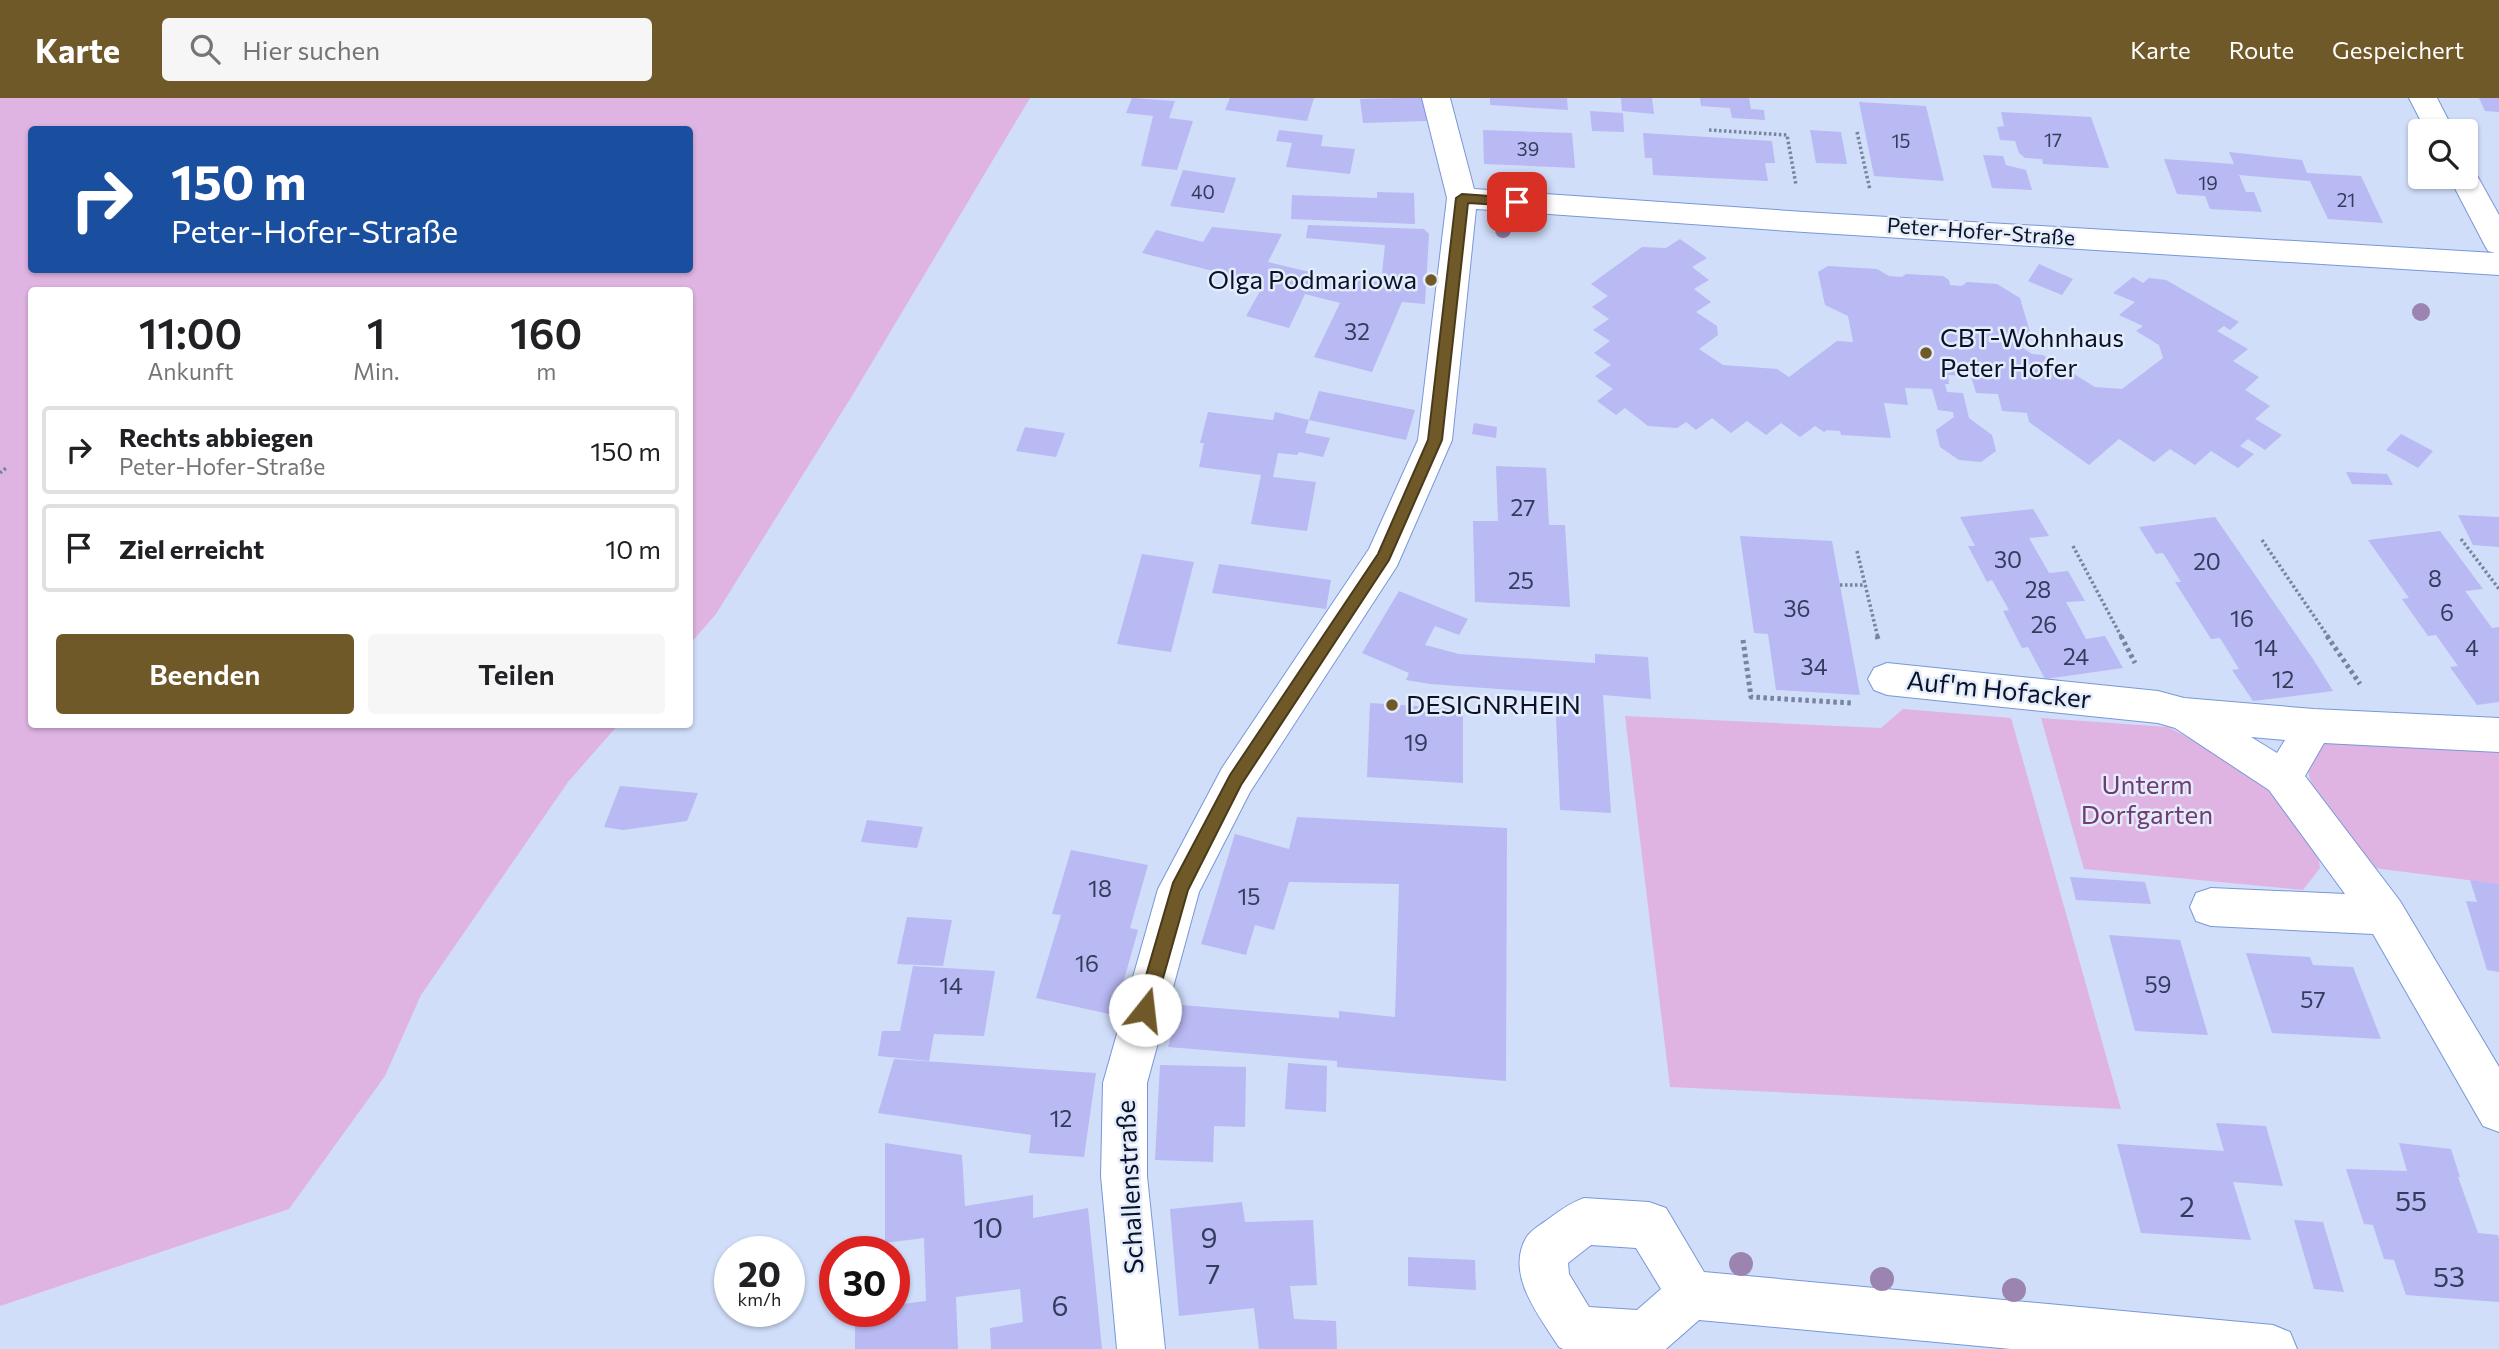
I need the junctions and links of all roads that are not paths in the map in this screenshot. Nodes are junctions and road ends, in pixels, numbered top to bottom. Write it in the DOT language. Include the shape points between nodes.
graph roads {
  1 [pos="1436,98"];
  2 [pos="2423,98"];
  3 [pos="2434,119"];
  4 [pos="2470,189"];
  5 [pos="1462,198"];
  6 [pos="2499,244"];
  7 [pos="2499,264"];
  8 [pos="1887,679"];
  9 [pos="2171,710"];
  10 [pos="2314,726"];
  11 [pos="2499,735"];
  12 [pos="2283,778"];
  13 [pos="2211,906"];
  14 [pos="2385,915"];
  15 [pos="2499,1110"];
  16 [pos="1690,1295"];
  17 [pos="1141,1349"];
  18 [pos="2273,1349"];
  1 -- 5 [label="street, Schallenstraße"];
  2 -- 3 [label="street"];
  4 -- 6 [label="street"];
  5 -- 7 [label="street, Peter-Hofer-Straße"];
  5 -- 17 [label="street, Schallenstraße" via="1435,440 1384,556 1236,780 1180,889 1125,1083 1124,1176"];
  8 -- 9 [label="street, Auf'm Hofacker"];
  9 -- 10 [label="street, Auf'm Hofacker"];
  9 -- 12 [label="street"];
  10 -- 11 [label="street, Auf'm Hofacker"];
  10 -- 12 [label="street"];
  12 -- 14 [label="street"];
  13 -- 14 [label="street"];
  14 -- 15 [label="street"];
  16 -- 18 [label="street"];
}
